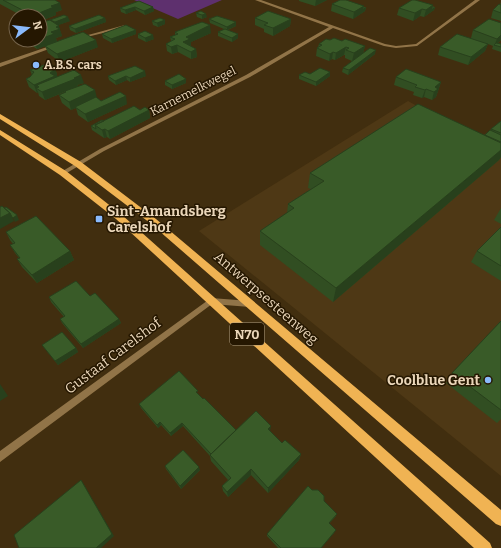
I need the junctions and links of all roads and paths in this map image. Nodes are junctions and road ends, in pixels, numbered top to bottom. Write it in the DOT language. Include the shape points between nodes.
graph roads {
  1 [pos="257,0"];
  2 [pos="478,0"];
  3 [pos="125,26"];
  4 [pos="332,27"];
  5 [pos="75,40"];
  6 [pos="61,44"];
  7 [pos="0,65"];
  8 [pos="0,116"];
  9 [pos="0,132"];
  10 [pos="78,164"];
  11 [pos="63,173"];
  12 [pos="211,301"];
  13 [pos="250,304"];
  14 [pos="0,457"];
  15 [pos="501,519"];
  16 [pos="485,548"];
  1 -- 4 [label="street"];
  2 -- 4 [label="street" via="417,45 384,45"];
  3 -- 5 [label="street"];
  4 -- 10 [label="street, Karnemelkwegel" via="248,76"];
  6 -- 7 [label="street"];
  8 -- 10 [label="main road, Antwerpsesteenweg / N70"];
  9 -- 11 [label="main road, N70"];
  10 -- 11 [label="street, Karnemelkwegel"];
  10 -- 13 [label="main road, Antwerpsesteenweg / N70" via="153,221"];
  11 -- 12 [label="main road, N70" via="119,218"];
  12 -- 13 [label="street"];
  12 -- 14 [label="street, Gustaaf Carelshof"];
  12 -- 16 [label="main road, N70"];
  13 -- 15 [label="main road, Antwerpsesteenweg / N70"];
}
